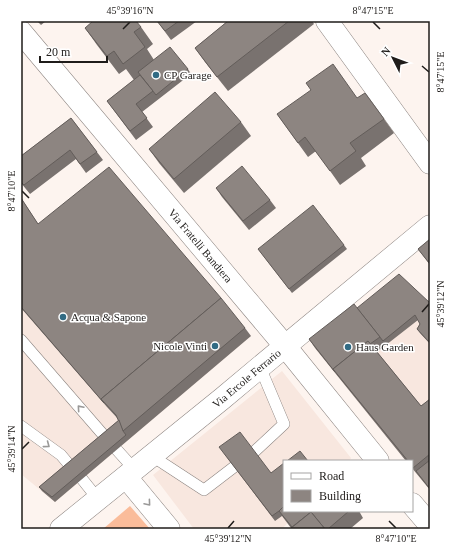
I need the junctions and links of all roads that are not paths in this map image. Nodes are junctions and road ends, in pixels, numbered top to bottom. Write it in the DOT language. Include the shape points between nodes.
graph roads {
  1 [pos="328,21"];
  2 [pos="21,32"];
  3 [pos="430,163"];
  4 [pos="430,226"];
  5 [pos="21,340"];
  6 [pos="285,346"];
  7 [pos="260,367"];
  8 [pos="21,426"];
  9 [pos="106,438"];
  10 [pos="117,450"];
  11 [pos="255,451"];
  12 [pos="152,456"];
  13 [pos="377,460"];
  14 [pos="71,466"];
  15 [pos="234,467"];
  16 [pos="130,474"];
  17 [pos="82,479"];
  18 [pos="98,499"];
  19 [pos="413,505"];
  20 [pos="430,525"];
  21 [pos="61,529"];
  22 [pos="169,529"];
  1 -- 3 [label="street"];
  2 -- 6 [label="street, Via Fratelli Bandiera"];
  4 -- 6 [label="street, Via Ercole Ferrario"];
  9 -- 5 [label="lane, one-way"];
  6 -- 7 [label="street, Via Ercole Ferrario"];
  6 -- 13 [label="street, Via Fratelli Bandiera"];
  7 -- 11 [label="lane" via="284,424"];
  7 -- 12 [label="street, Via Ercole Ferrario"];
  8 -- 14 [label="lane, one-way" via="61,455"];
  10 -- 16 [label="lane"];
  12 -- 15 [label="lane" via="204,490"];
  12 -- 16 [label="street, Via Ercole Ferrario"];
  16 -- 18 [label="street, Via Ercole Ferrario"];
  16 -- 22 [label="street, one-way"];
  17 -- 18 [label="lane"];
  18 -- 21 [label="street, Via Ercole Ferrario"];
  19 -- 20 [label="street"];
}
